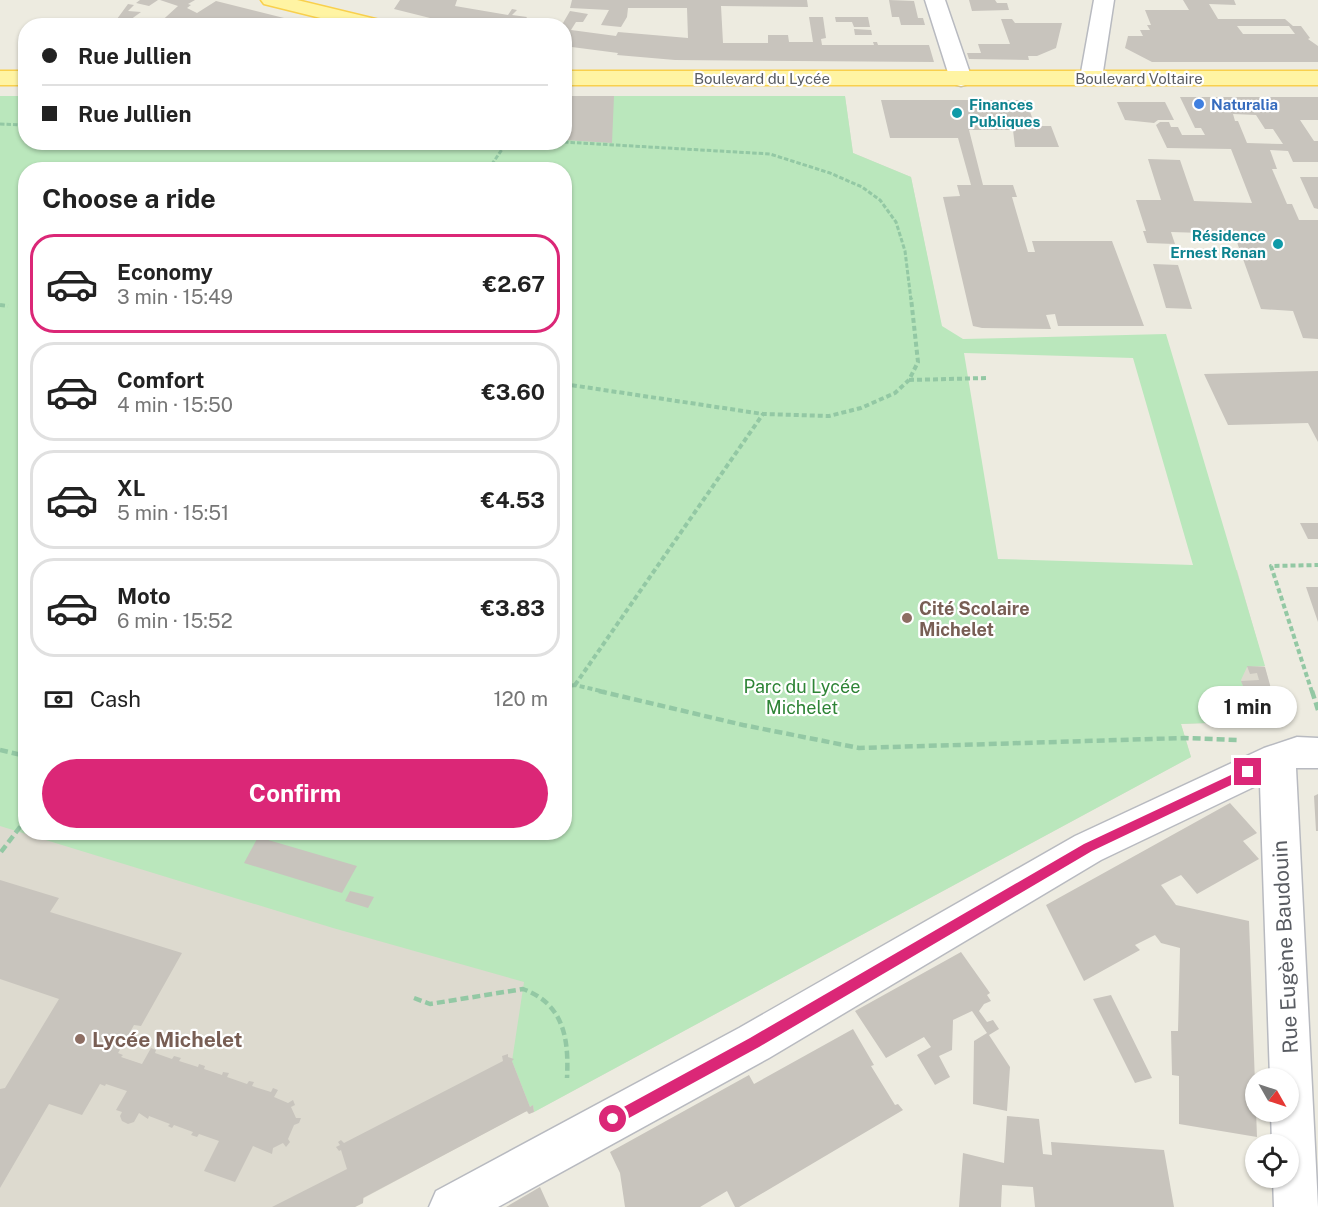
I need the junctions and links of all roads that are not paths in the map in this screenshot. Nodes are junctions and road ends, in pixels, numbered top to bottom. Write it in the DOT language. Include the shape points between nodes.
graph roads {
  1 [pos="271,0"];
  2 [pos="935,0"];
  3 [pos="1104,0"];
  4 [pos="347,18"];
  5 [pos="0,78"];
  6 [pos="18,78"];
  7 [pos="572,78"];
  8 [pos="1091,78"];
  9 [pos="1318,78"];
  10 [pos="961,79"];
  11 [pos="1297,754"];
  12 [pos="452,1207"];
  13 [pos="1297,1207"];
  1 -- 4 [label="main road"];
  2 -- 10 [label="street"];
  3 -- 8 [label="street"];
  5 -- 6 [label="main road"];
  7 -- 10 [label="main road, Boulevard du Lycée"];
  8 -- 9 [label="main road, Boulevard Voltaire"];
  8 -- 10 [label="main road, Boulevard Voltaire"];
  11 -- 12 [label="street" via="1088,848 754,1043"];
  11 -- 13 [label="street, Rue Eugène Baudouin"];
}
